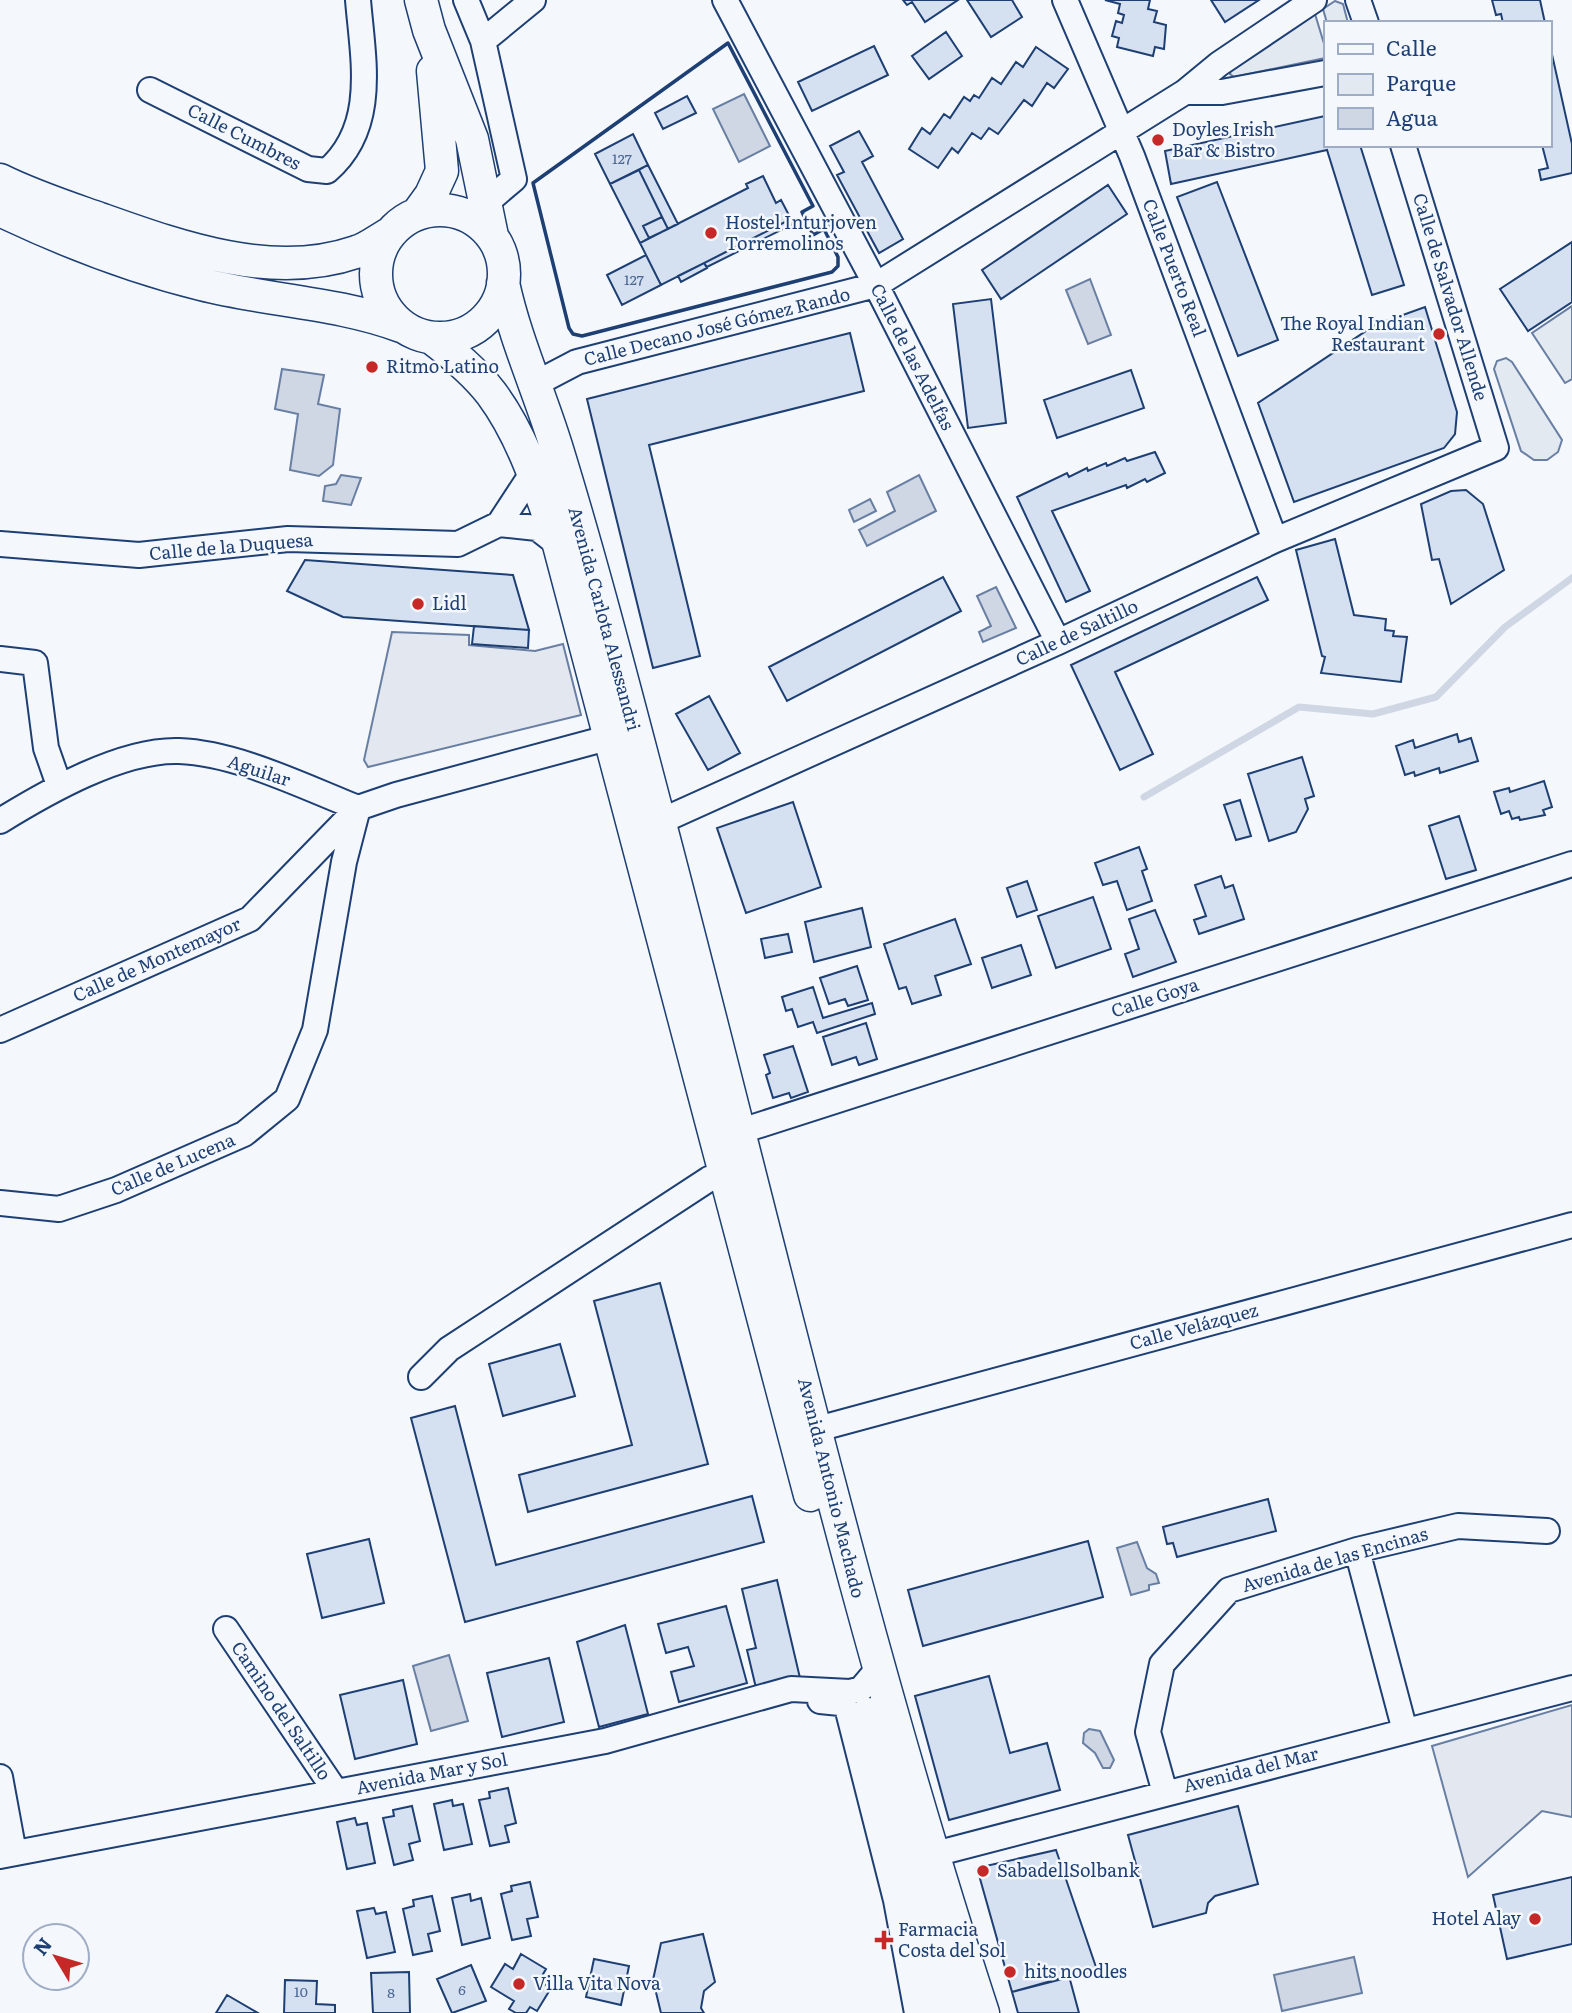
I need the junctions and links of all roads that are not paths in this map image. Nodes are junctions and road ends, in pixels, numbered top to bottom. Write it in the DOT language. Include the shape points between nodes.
graph roads {
  1 [pos="358,0"];
  2 [pos="466,0"];
  3 [pos="533,0"];
  4 [pos="725,0"];
  5 [pos="1065,0"];
  6 [pos="1314,0"];
  7 [pos="1359,0"];
  8 [pos="425,15"];
  9 [pos="1365,21"];
  10 [pos="483,41"];
  11 [pos="1324,73"];
  12 [pos="150,90"];
  13 [pos="1185,92"];
  14 [pos="1121,130"];
  15 [pos="1405,147"];
  16 [pos="0,180"];
  17 [pos="487,202"];
  18 [pos="0,211"];
  19 [pos="418,213"];
  20 [pos="389,234"];
  21 [pos="492,236"];
  22 [pos="503,283"];
  23 [pos="876,285"];
  24 [pos="401,326"];
  25 [pos="432,338"];
  26 [pos="535,384"];
  27 [pos="1496,448"];
  28 [pos="533,472"];
  29 [pos="499,524"];
  30 [pos="1275,540"];
  31 [pos="0,544"];
  32 [pos="559,545"];
  33 [pos="1058,642"];
  34 [pos="0,659"];
  35 [pos="611,737"];
  36 [pos="59,785"];
  37 [pos="358,808"];
  38 [pos="0,821"];
  39 [pos="659,822"];
  40 [pos="1572,864"];
  41 [pos="682,962"];
  42 [pos="0,1030"];
  43 [pos="737,1132"];
  44 [pos="724,1174"];
  45 [pos="0,1203"];
  46 [pos="1572,1225"];
  47 [pos="421,1377"];
  48 [pos="805,1432"];
  49 [pos="1547,1531"];
  50 [pos="1357,1550"];
  51 [pos="226,1629"];
  52 [pos="869,1679"];
  53 [pos="1572,1688"];
  54 [pos="787,1704"];
  55 [pos="1405,1731"];
  56 [pos="0,1777"];
  57 [pos="337,1792"];
  58 [pos="1165,1793"];
  59 [pos="7,1855"];
  60 [pos="932,1855"];
  61 [pos="922,1919"];
  62 [pos="917,2013"];
  63 [pos="945,2013"];
  64 [pos="966,2013"];
  65 [pos="984,2013"];
  1 -- 12 [label="street, Calle Cumbres" via="365,88 362,117 343,157 327,171 308,169"];
  2 -- 10 [label="street"];
  3 -- 10 [label="street"];
  4 -- 23 [label="street, Calle de las Adelfas"];
  5 -- 14 [label="street, Calle Puerto Real"];
  6 -- 13 [label="street, Calle Decano José Gómez Rando"];
  7 -- 9 [label="street"];
  8 -- 17 [label="main road" via="472,139"];
  8 -- 19 [label="main road" via="442,170"];
  10 -- 17 [label="street" via="514,179"];
  11 -- 13 [label="street" via="1222,92"];
  13 -- 14 [label="street, Calle Decano José Gómez Rando"];
  14 -- 23 [label="street, Calle Decano José Gómez Rando"];
  14 -- 30 [label="street, Calle Puerto Real"];
  15 -- 27 [label="street, Calle de Salvador Allende"];
  16 -- 20 [label="main road" via="54,203 211,254 268,262 320,260 358,252"];
  17 -- 21 [label="main road"];
  18 -- 24 [label="main road" via="116,259 204,285 368,314"];
  19 -- 20 [label="main road"];
  19 -- 21 [label="main road" via="438,209 459,212"];
  20 -- 24 [label="main road" via="379,252 378,293"];
  21 -- 22 [label="main road" via="500,251"];
  22 -- 25 [label="main road" via="486,318 452,337"];
  22 -- 26 [label="main road, Avenida Carlota Alessandri"];
  23 -- 26 [label="street, Calle Decano José Gómez Rando" via="577,362"];
  23 -- 33 [label="street, Calle de las Adelfas"];
  24 -- 25 [label="main road"];
  25 -- 28 [label="main road, Avenida Carlota Alessandri" via="492,394"];
  26 -- 39 [label="main road, Avenida Carlota Alessandri"];
  27 -- 30 [label="street, Calle de Saltillo"];
  28 -- 29 [label="street"];
  28 -- 32 [label="main road, Avenida Carlota Alessandri"];
  29 -- 31 [label="street, Calle de la Duquesa" via="458,544 288,540 139,555"];
  29 -- 32 [label="street" via="537,528"];
  30 -- 33 [label="street, Calle de Saltillo"];
  32 -- 35 [label="main road, Avenida Carlota Alessandri"];
  33 -- 39 [label="street, Calle de Saltillo"];
  34 -- 36 [label="street" via="35,663 46,748"];
  35 -- 37 [label="street"];
  35 -- 41 [label="main road, Avenida Carlota Alessandri"];
  36 -- 37 [label="street, Aguilar" via="139,756 177,751 211,755"];
  36 -- 38 [label="street, Aguilar"];
  37 -- 42 [label="street, Calle de Montemayor" via="250,919"];
  37 -- 45 [label="street, Calle de Lucena" via="315,1030 287,1099 244,1135 116,1190 59,1209"];
  39 -- 41 [label="main road, Avenida Carlota Alessandri"];
  40 -- 43 [label="street, Calle Goya"];
  41 -- 43 [label="main road, Avenida Antonio Machado"];
  41 -- 44 [label="main road, Avenida Antonio Machado"];
  43 -- 48 [label="main road, Avenida Antonio Machado"];
  44 -- 47 [label="street" via="709,1179 449,1349"];
  44 -- 48 [label="main road, Avenida Antonio Machado"];
  46 -- 48 [label="street, Calle Velázquez"];
  48 -- 52 [label="main road, Avenida Antonio Machado"];
  49 -- 50 [label="street, Avenida de las Encinas" via="1458,1526"];
  50 -- 55 [label="street"];
  50 -- 58 [label="street, Avenida de las Encinas" via="1229,1590 1162,1664 1148,1731"];
  51 -- 57 [label="street, Camino del Saltillo"];
  52 -- 57 [label="street, Avenida Mar y Sol" via="850,1692 791,1689 605,1741"];
  52 -- 60 [label="main road, Avenida Antonio Machado"];
  52 -- 61 [label="main road, Avenida Antonio Machado"];
  53 -- 55 [label="street, Avenida del Mar"];
  54 -- 62 [label="street" via="812,1700 847,1707 896,1900"];
  55 -- 58 [label="street, Avenida del Mar"];
  56 -- 59 [label="street"];
  57 -- 59 [label="street, Avenida Mar y Sol"];
  58 -- 60 [label="street, Avenida del Mar"];
  60 -- 65 [label="main road, Avenida Antonio Machado"];
  61 -- 63 [label="main road, Avenida Antonio Machado"];
  61 -- 64 [label="street" via="943,1948"];
}
